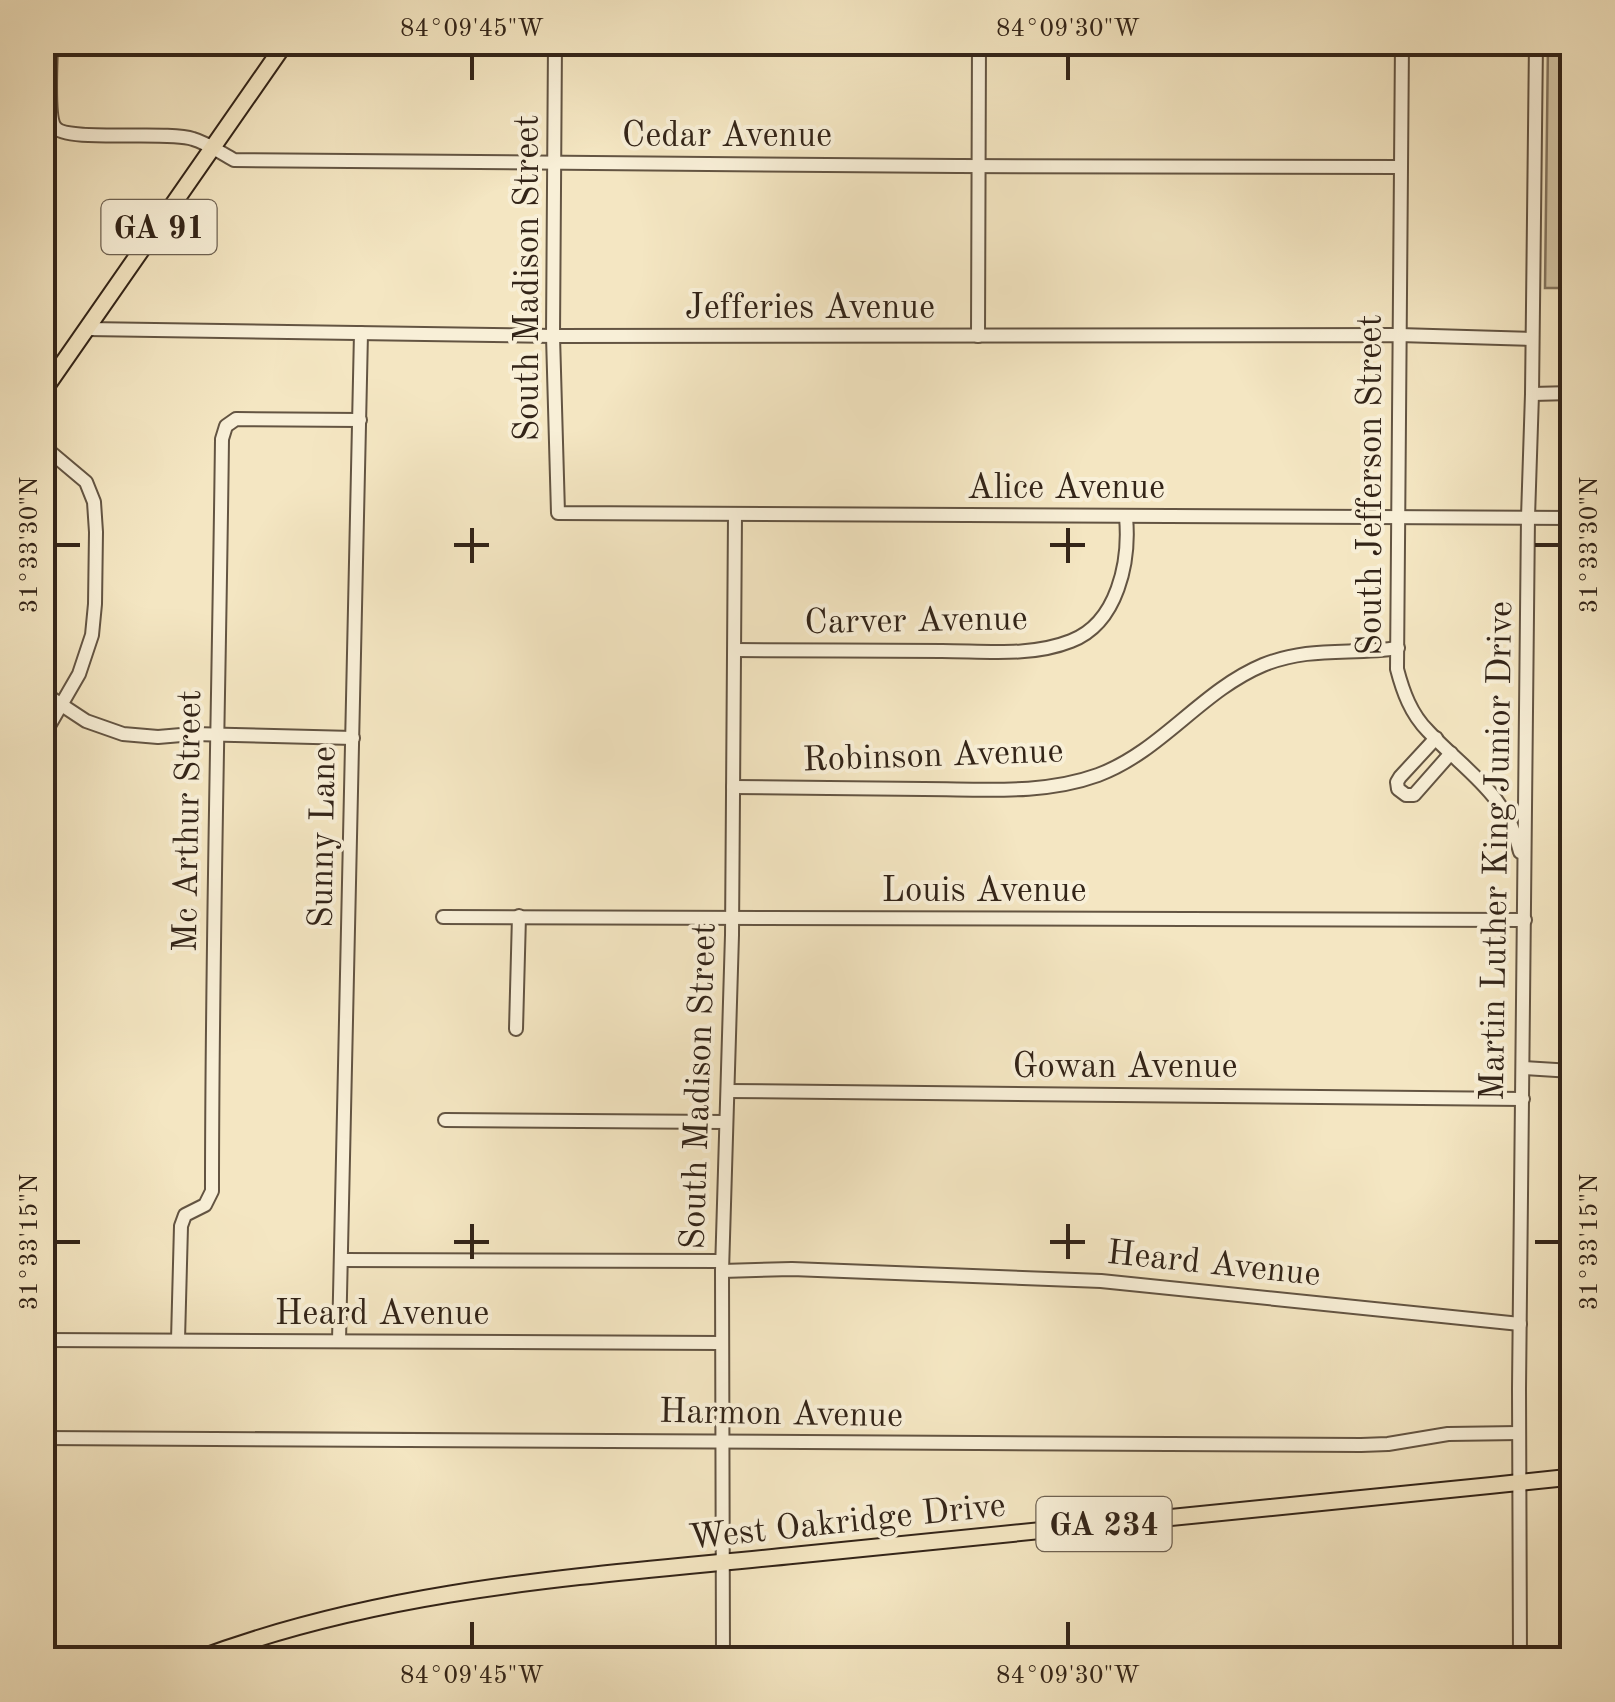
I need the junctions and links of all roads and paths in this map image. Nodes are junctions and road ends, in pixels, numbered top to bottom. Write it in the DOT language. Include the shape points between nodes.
graph roads {
  1 [pos="51,42"];
  2 [pos="286,42"];
  3 [pos="555,42"];
  4 [pos="979,42"];
  5 [pos="1402,42"];
  6 [pos="1536,42"];
  7 [pos="212,148"];
  8 [pos="555,162"];
  9 [pos="978,165"];
  10 [pos="1401,166"];
  11 [pos="87,329"];
  12 [pos="362,333"];
  13 [pos="1399,334"];
  14 [pos="553,336"];
  15 [pos="978,336"];
  16 [pos="1532,339"];
  17 [pos="42,393"];
  18 [pos="1572,393"];
  19 [pos="1532,394"];
  20 [pos="360,420"];
  21 [pos="42,445"];
  22 [pos="558,513"];
  23 [pos="736,515"];
  24 [pos="1126,517"];
  25 [pos="1398,517"];
  26 [pos="1528,518"];
  27 [pos="1572,518"];
  28 [pos="1398,648"];
  29 [pos="735,650"];
  30 [pos="42,692"];
  31 [pos="61,705"];
  32 [pos="218,736"];
  33 [pos="42,738"];
  34 [pos="353,738"];
  35 [pos="1436,738"];
  36 [pos="1451,753"];
  37 [pos="733,787"];
  38 [pos="1525,885"];
  39 [pos="442,916"];
  40 [pos="518,916"];
  41 [pos="732,918"];
  42 [pos="1525,920"];
  43 [pos="516,1029"];
  44 [pos="1523,1068"];
  45 [pos="1572,1071"];
  46 [pos="728,1090"];
  47 [pos="1522,1098"];
  48 [pos="445,1120"];
  49 [pos="726,1122"];
  50 [pos="341,1260"];
  51 [pos="722,1266"];
  52 [pos="1520,1324"];
  53 [pos="42,1340"];
  54 [pos="178,1340"];
  55 [pos="339,1342"];
  56 [pos="721,1343"];
  57 [pos="1518,1433"];
  58 [pos="42,1438"];
  59 [pos="723,1442"];
  60 [pos="1572,1478"];
  61 [pos="1519,1483"];
  62 [pos="723,1562"];
  63 [pos="195,1660"];
  64 [pos="723,1660"];
  65 [pos="1520,1660"];
  1 -- 7 [label="street, Cedar Avenue" via="52,125 59,132 191,138"];
  2 -- 7 [label="main road, GA 91"];
  3 -- 8 [label="street, South Madison Street"];
  4 -- 9 [label="street"];
  5 -- 10 [label="street, South Jefferson Street"];
  6 -- 16 [label="street, Martin Luther King Junior Drive"];
  7 -- 8 [label="street, Cedar Avenue" via="234,160"];
  7 -- 11 [label="main road, GA 91"];
  8 -- 9 [label="street, Cedar Avenue"];
  8 -- 14 [label="street, South Madison Street"];
  9 -- 10 [label="street, Cedar Avenue"];
  9 -- 15 [label="street"];
  10 -- 13 [label="street, South Jefferson Street"];
  11 -- 12 [label="street, Jefferies Avenue"];
  11 -- 17 [label="main road, GA 91"];
  12 -- 14 [label="street, Jefferies Avenue"];
  12 -- 20 [label="street, Sunny Lane"];
  13 -- 15 [label="street, Jefferies Avenue"];
  13 -- 16 [label="street, Jefferies Avenue"];
  13 -- 25 [label="street, South Jefferson Street"];
  14 -- 15 [label="street, Jefferies Avenue"];
  14 -- 22 [label="street, South Madison Street"];
  16 -- 19 [label="street, Martin Luther King Junior Drive"];
  18 -- 19 [label="street"];
  19 -- 26 [label="street, Martin Luther King Junior Drive"];
  20 -- 32 [label="street, Mc Arthur Street" via="250,418 226,426"];
  20 -- 34 [label="street, Sunny Lane"];
  21 -- 31 [label="street" via="86,482 94,502 92,635"];
  22 -- 23 [label="street, Alice Avenue"];
  23 -- 24 [label="street, Alice Avenue"];
  23 -- 29 [label="street, South Madison Street"];
  24 -- 25 [label="street, Alice Avenue"];
  24 -- 29 [label="street, Carver Avenue" via="1126,558 1116,595 1073,641 1024,651"];
  25 -- 26 [label="street, Alice Avenue"];
  25 -- 28 [label="street, South Jefferson Street"];
  26 -- 27 [label="street, Alice Avenue"];
  26 -- 38 [label="street, Martin Luther King Junior Drive"];
  28 -- 35 [label="street, South Jefferson Street" via="1404,696"];
  28 -- 37 [label="street, Robinson Avenue" via="1321,651 1261,666 1221,688 1150,746 1101,774 1058,785"];
  29 -- 37 [label="street, South Madison Street"];
  30 -- 31 [label="street"];
  31 -- 32 [label="street" via="124,734"];
  31 -- 33 [label="street"];
  32 -- 34 [label="street"];
  32 -- 54 [label="street, Mc Arthur Street" via="212,1191 181,1226"];
  34 -- 50 [label="street, Sunny Lane"];
  35 -- 36 [label="street, South Jefferson Street"];
  35 -- 36 [label="street" via="1400,777 1398,789 1414,795"];
  36 -- 38 [label="street, South Jefferson Street" via="1503,808"];
  37 -- 41 [label="street, South Madison Street"];
  38 -- 42 [label="street, Martin Luther King Junior Drive"];
  39 -- 40 [label="street, Louis Avenue"];
  40 -- 41 [label="street, Louis Avenue"];
  40 -- 43 [label="street"];
  41 -- 42 [label="street, Louis Avenue"];
  41 -- 46 [label="street, South Madison Street"];
  42 -- 44 [label="street, Martin Luther King Junior Drive"];
  44 -- 45 [label="street"];
  44 -- 47 [label="street, Martin Luther King Junior Drive"];
  46 -- 47 [label="street, Gowan Avenue"];
  46 -- 49 [label="street, South Madison Street"];
  47 -- 52 [label="street, Martin Luther King Junior Drive"];
  48 -- 49 [label="street"];
  49 -- 51 [label="street, South Madison Street"];
  50 -- 51 [label="street, Heard Avenue"];
  50 -- 55 [label="street, Sunny Lane"];
  51 -- 52 [label="street, Heard Avenue" via="1101,1281"];
  51 -- 56 [label="street, South Madison Street"];
  52 -- 57 [label="street, Martin Luther King Junior Drive"];
  53 -- 54 [label="street, Heard Avenue"];
  54 -- 55 [label="street, Heard Avenue"];
  55 -- 56 [label="street, Heard Avenue"];
  56 -- 59 [label="street, South Madison Street"];
  57 -- 59 [label="street, Harmon Avenue" via="1361,1446"];
  57 -- 61 [label="street, Martin Luther King Junior Drive"];
  58 -- 59 [label="street, Harmon Avenue"];
  59 -- 62 [label="street, South Madison Street"];
  60 -- 61 [label="main road, West Oakridge Drive / GA 234"];
  61 -- 62 [label="main road, West Oakridge Drive / GA 234"];
  61 -- 65 [label="street, Martin Luther King Junior Drive"];
  62 -- 63 [label="main road, West Oakridge Drive / GA 234" via="433,1595 318,1620"];
  62 -- 64 [label="street, South Madison Street"];
}
